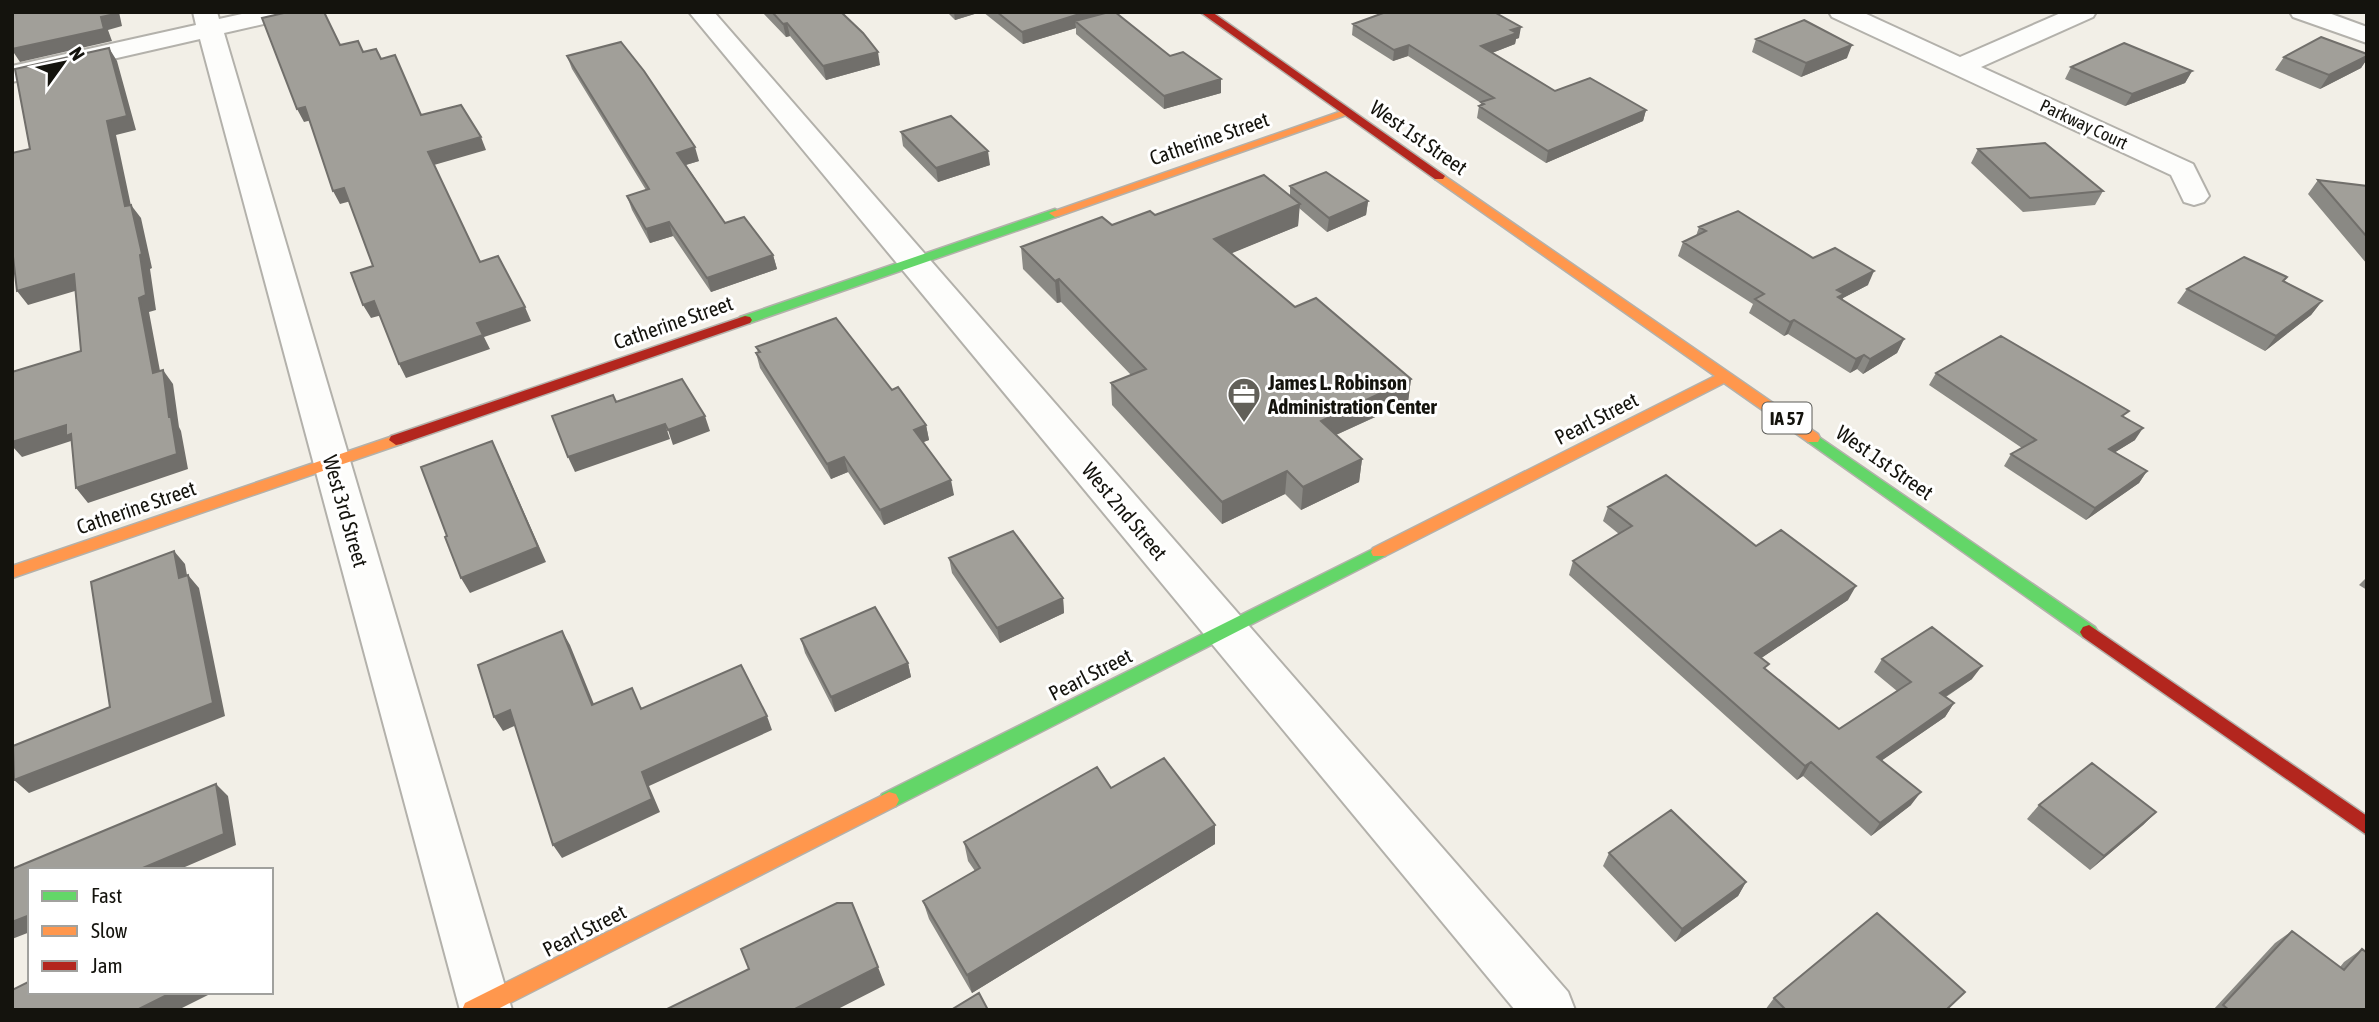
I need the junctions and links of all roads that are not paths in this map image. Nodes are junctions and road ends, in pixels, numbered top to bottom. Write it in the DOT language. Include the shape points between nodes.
graph roads {
  1 [pos="285,12"];
  2 [pos="701,12"];
  3 [pos="1205,12"];
  4 [pos="1841,12"];
  5 [pos="2084,12"];
  6 [pos="2302,12"];
  7 [pos="208,21"];
  8 [pos="2367,36"];
  9 [pos="1960,67"];
  10 [pos="12,74"];
  11 [pos="1346,113"];
  12 [pos="2194,196"];
  13 [pos="913,262"];
  14 [pos="1726,376"];
  15 [pos="332,462"];
  16 [pos="12,572"];
  17 [pos="1225,629"];
  18 [pos="2367,827"];
  19 [pos="481,1008"];
  20 [pos="1549,1010"];
  1 -- 7 [label="street"];
  2 -- 13 [label="street, West 2nd Street"];
  3 -- 11 [label="street, West 1st Street / IA 57"];
  4 -- 9 [label="street, Parkway Court"];
  5 -- 9 [label="street"];
  6 -- 8 [label="street"];
  7 -- 10 [label="street"];
  7 -- 15 [label="street, West 3rd Street"];
  9 -- 12 [label="street, Parkway Court" via="2183,170"];
  11 -- 13 [label="street, Catherine Street"];
  11 -- 14 [label="street, West 1st Street / IA 57"];
  13 -- 15 [label="street, Catherine Street"];
  13 -- 17 [label="street, West 2nd Street"];
  14 -- 17 [label="street, Pearl Street"];
  14 -- 18 [label="street, West 1st Street / IA 57"];
  15 -- 16 [label="street, Catherine Street"];
  15 -- 19 [label="street, West 3rd Street"];
  17 -- 19 [label="street, Pearl Street"];
  17 -- 20 [label="street, West 2nd Street"];
}
